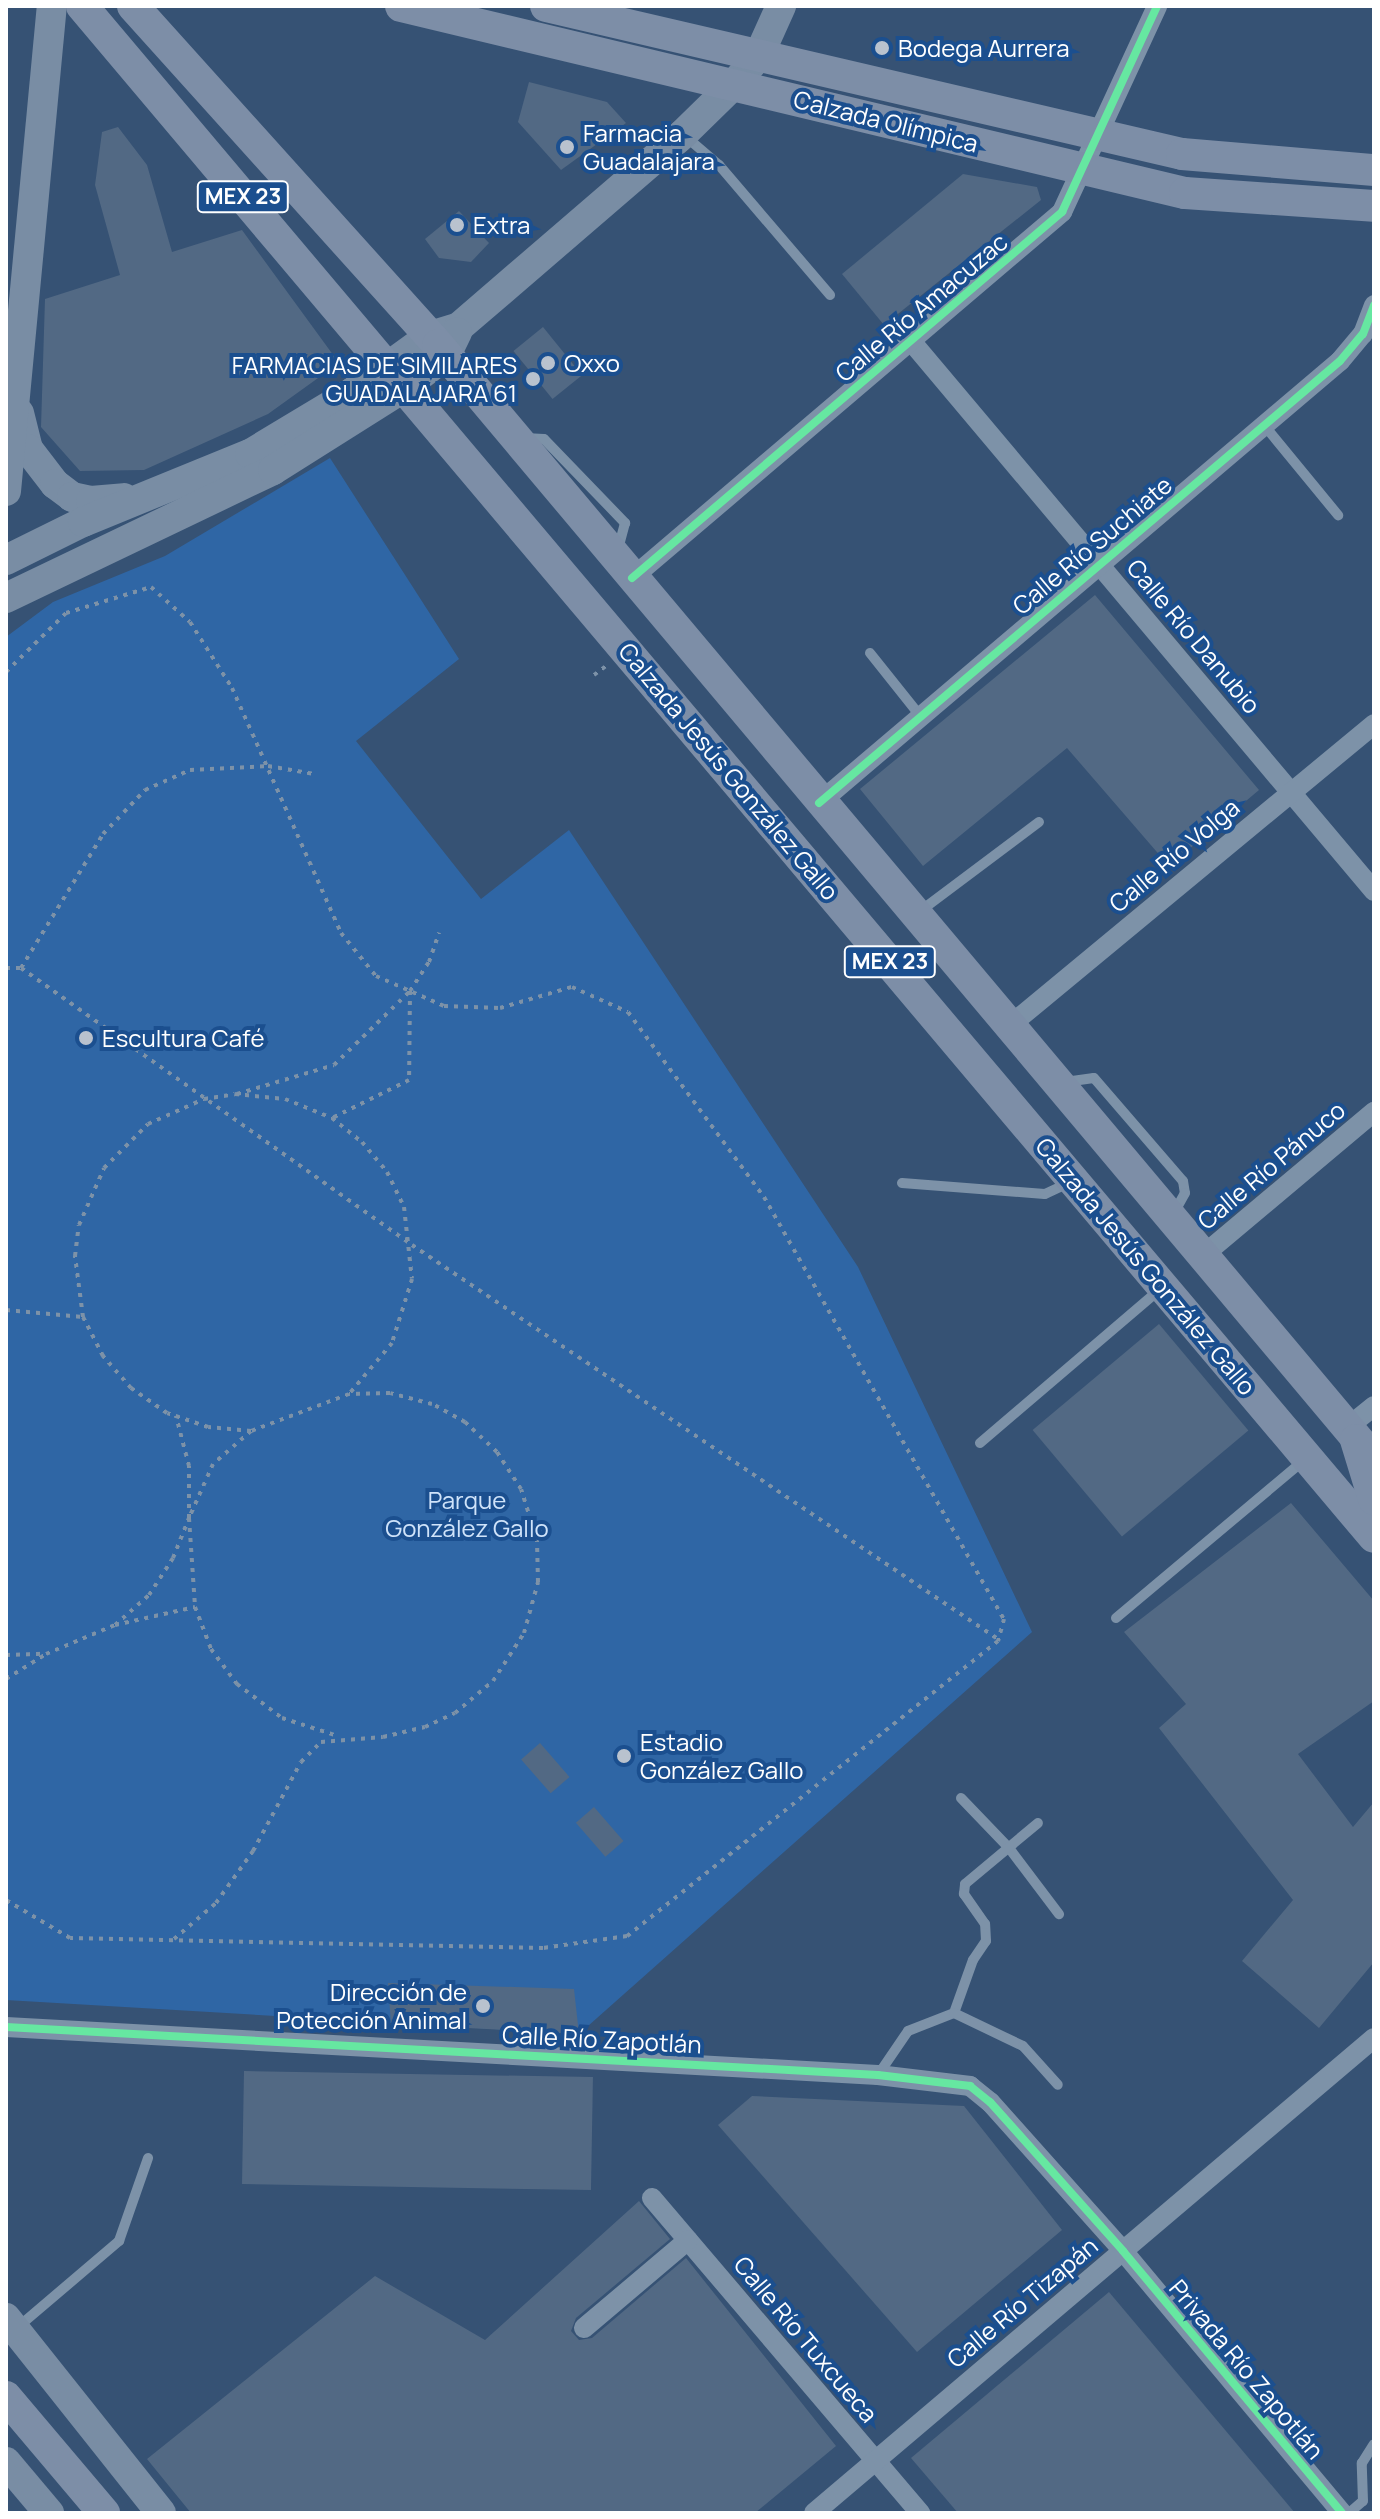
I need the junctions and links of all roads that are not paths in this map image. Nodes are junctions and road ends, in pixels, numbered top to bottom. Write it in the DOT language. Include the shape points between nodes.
graph roads {
  1 [pos="52,6"];
  2 [pos="82,6"];
  3 [pos="133,6"];
  4 [pos="401,6"];
  5 [pos="546,6"];
  6 [pos="781,6"];
  7 [pos="1157,6"];
  8 [pos="649,18"];
  9 [pos="759,55"];
  10 [pos="735,83"];
  11 [pos="683,134"];
  12 [pos="1101,136"];
  13 [pos="1374,170"];
  14 [pos="1084,171"];
  15 [pos="1374,206"];
  16 [pos="830,295"];
  17 [pos="1374,305"];
  18 [pos="445,339"];
  19 [pos="1369,340"];
  20 [pos="911,341"];
  21 [pos="18,350"];
  22 [pos="396,377"];
  23 [pos="1264,425"];
  24 [pos="165,489"];
  25 [pos="6,491"];
  26 [pos="1338,515"];
  27 [pos="6,560"];
  28 [pos="1100,565"];
  29 [pos="623,568"];
  30 [pos="6,598"];
  31 [pos="870,653"];
  32 [pos="921,717"];
  33 [pos="1374,724"];
  34 [pos="1291,792"];
  35 [pos="819,803"];
  36 [pos="1039,822"];
  37 [pos="1374,891"];
  38 [pos="914,916"];
  39 [pos="1008,1027"];
  40 [pos="1374,1112"];
  41 [pos="1075,1181"];
  42 [pos="902,1183"];
  43 [pos="1201,1257"];
  44 [pos="1164,1286"];
  45 [pos="1374,1406"];
  46 [pos="1359,1440"];
  47 [pos="980,1443"];
  48 [pos="1307,1458"];
  49 [pos="1374,1499"];
  50 [pos="1374,1537"];
  51 [pos="1116,1618"];
  52 [pos="961,1798"];
  53 [pos="1038,1823"];
  54 [pos="1009,1848"];
  55 [pos="1059,1914"];
  56 [pos="954,2013"];
  57 [pos="6,2027"];
  58 [pos="1374,2038"];
  59 [pos="878,2075"];
  60 [pos="1058,2085"];
  61 [pos="148,2158"];
  62 [pos="652,2198"];
  63 [pos="688,2240"];
  64 [pos="1123,2251"];
  65 [pos="9,2327"];
  66 [pos="584,2328"];
  67 [pos="6,2397"];
  68 [pos="1374,2444"];
  69 [pos="876,2461"];
  70 [pos="6,2462"];
  71 [pos="1368,2500"];
  72 [pos="150,2509"];
  73 [pos="49,2513"];
  74 [pos="104,2513"];
  75 [pos="814,2513"];
  76 [pos="920,2513"];
  77 [pos="1342,2513"];
  78 [pos="1349,2513"];
  1 -- 21 [label="main road"];
  2 -- 22 [label="main road, Calzada Jesús González Gallo / MEX 23"];
  3 -- 18 [label="main road, Calzada Jesús González Gallo / MEX 23"];
  4 -- 10 [label="main road, Calzada Olímpica"];
  5 -- 8 [label="main road, Calzada Olímpica"];
  6 -- 9 [label="main road"];
  7 -- 12 [label="street, Calle Río Amacuzac"];
  8 -- 9 [label="main road, Calzada Olímpica"];
  9 -- 10 [label="main road"];
  9 -- 12 [label="main road, Calzada Olímpica"];
  10 -- 11 [label="main road"];
  10 -- 14 [label="main road, Calzada Olímpica"];
  11 -- 16 [label="lane" via="719,165"];
  11 -- 18 [label="main road"];
  12 -- 13 [label="main road, Calzada Olímpica" via="1258,164"];
  12 -- 14 [label="street, Calle Río Amacuzac"];
  14 -- 15 [label="main road, Calzada Olímpica" via="1185,193"];
  14 -- 20 [label="street, Calle Río Amacuzac" via="1062,212"];
  17 -- 19 [label="street, Calle Río Suchiate"];
  18 -- 22 [label="main road"];
  18 -- 29 [label="main road, Calzada Jesús González Gallo / MEX 23" via="516,439"];
  19 -- 23 [label="street, Calle Río Suchiate"];
  20 -- 28 [label="street, Calle Río Danubio"];
  20 -- 29 [label="street, Calle Río Amacuzac"];
  21 -- 24 [label="main road" via="19,422 28,449 55,484 72,497 91,501"];
  21 -- 25 [label="main road"];
  22 -- 24 [label="main road" via="286,435"];
  22 -- 30 [label="main road" via="273,470"];
  22 -- 41 [label="main road, Calzada Jesús González Gallo / MEX 23"];
  23 -- 26 [label="lane"];
  23 -- 28 [label="street, Calle Río Suchiate"];
  24 -- 27 [label="main road"];
  28 -- 32 [label="street, Calle Río Suchiate"];
  28 -- 34 [label="street, Calle Río Danubio"];
  29 -- 35 [label="main road, Calzada Jesús González Gallo / MEX 23"];
  31 -- 32 [label="lane"];
  32 -- 35 [label="street, Calle Río Suchiate"];
  33 -- 34 [label="street, Calle Río Volga"];
  34 -- 37 [label="street, Calle Río Danubio"];
  34 -- 39 [label="street, Calle Río Volga"];
  35 -- 38 [label="main road, Calzada Jesús González Gallo / MEX 23"];
  36 -- 38 [label="lane"];
  38 -- 39 [label="main road, Calzada Jesús González Gallo / MEX 23"];
  39 -- 43 [label="main road, Calzada Jesús González Gallo / MEX 23"];
  40 -- 43 [label="street, Calle Río Pánuco"];
  41 -- 42 [label="lane" via="1045,1194"];
  41 -- 44 [label="main road, Calzada Jesús González Gallo / MEX 23"];
  43 -- 46 [label="main road, Calzada Jesús González Gallo / MEX 23"];
  44 -- 47 [label="lane"];
  44 -- 48 [label="main road, Calzada Jesús González Gallo / MEX 23"];
  45 -- 46 [label="street"];
  46 -- 49 [label="main road"];
  48 -- 50 [label="main road, Calzada Jesús González Gallo / MEX 23"];
  48 -- 51 [label="lane"];
  52 -- 54 [label="lane"];
  53 -- 54 [label="lane"];
  54 -- 55 [label="lane"];
  54 -- 56 [label="lane" via="965,1884 964,1894 985,1924 986,1941 973,1960"];
  56 -- 59 [label="lane" via="908,2031"];
  56 -- 60 [label="lane" via="1015,2041"];
  57 -- 59 [label="street, Calle Río Zapotlán"];
  58 -- 64 [label="street, Calle Río Tizapán"];
  59 -- 64 [label="street, Calle Río Zapotlán" via="970,2086 981,2093"];
  61 -- 65 [label="lane" via="119,2241"];
  62 -- 63 [label="street, Calle Río Tuxcueca"];
  63 -- 66 [label="street"];
  63 -- 69 [label="street, Calle Río Tuxcueca"];
  64 -- 69 [label="street, Calle Río Tizapán"];
  64 -- 77 [label="street, Privada Río Zapotlán"];
  65 -- 72 [label="main road"];
  67 -- 74 [label="main road"];
  68 -- 71 [label="lane" via="1362,2463"];
  69 -- 75 [label="street, Calle Río Tizapán"];
  69 -- 76 [label="street, Calle Río Tuxcueca"];
  70 -- 73 [label="main road"];
  71 -- 78 [label="lane"];
}
